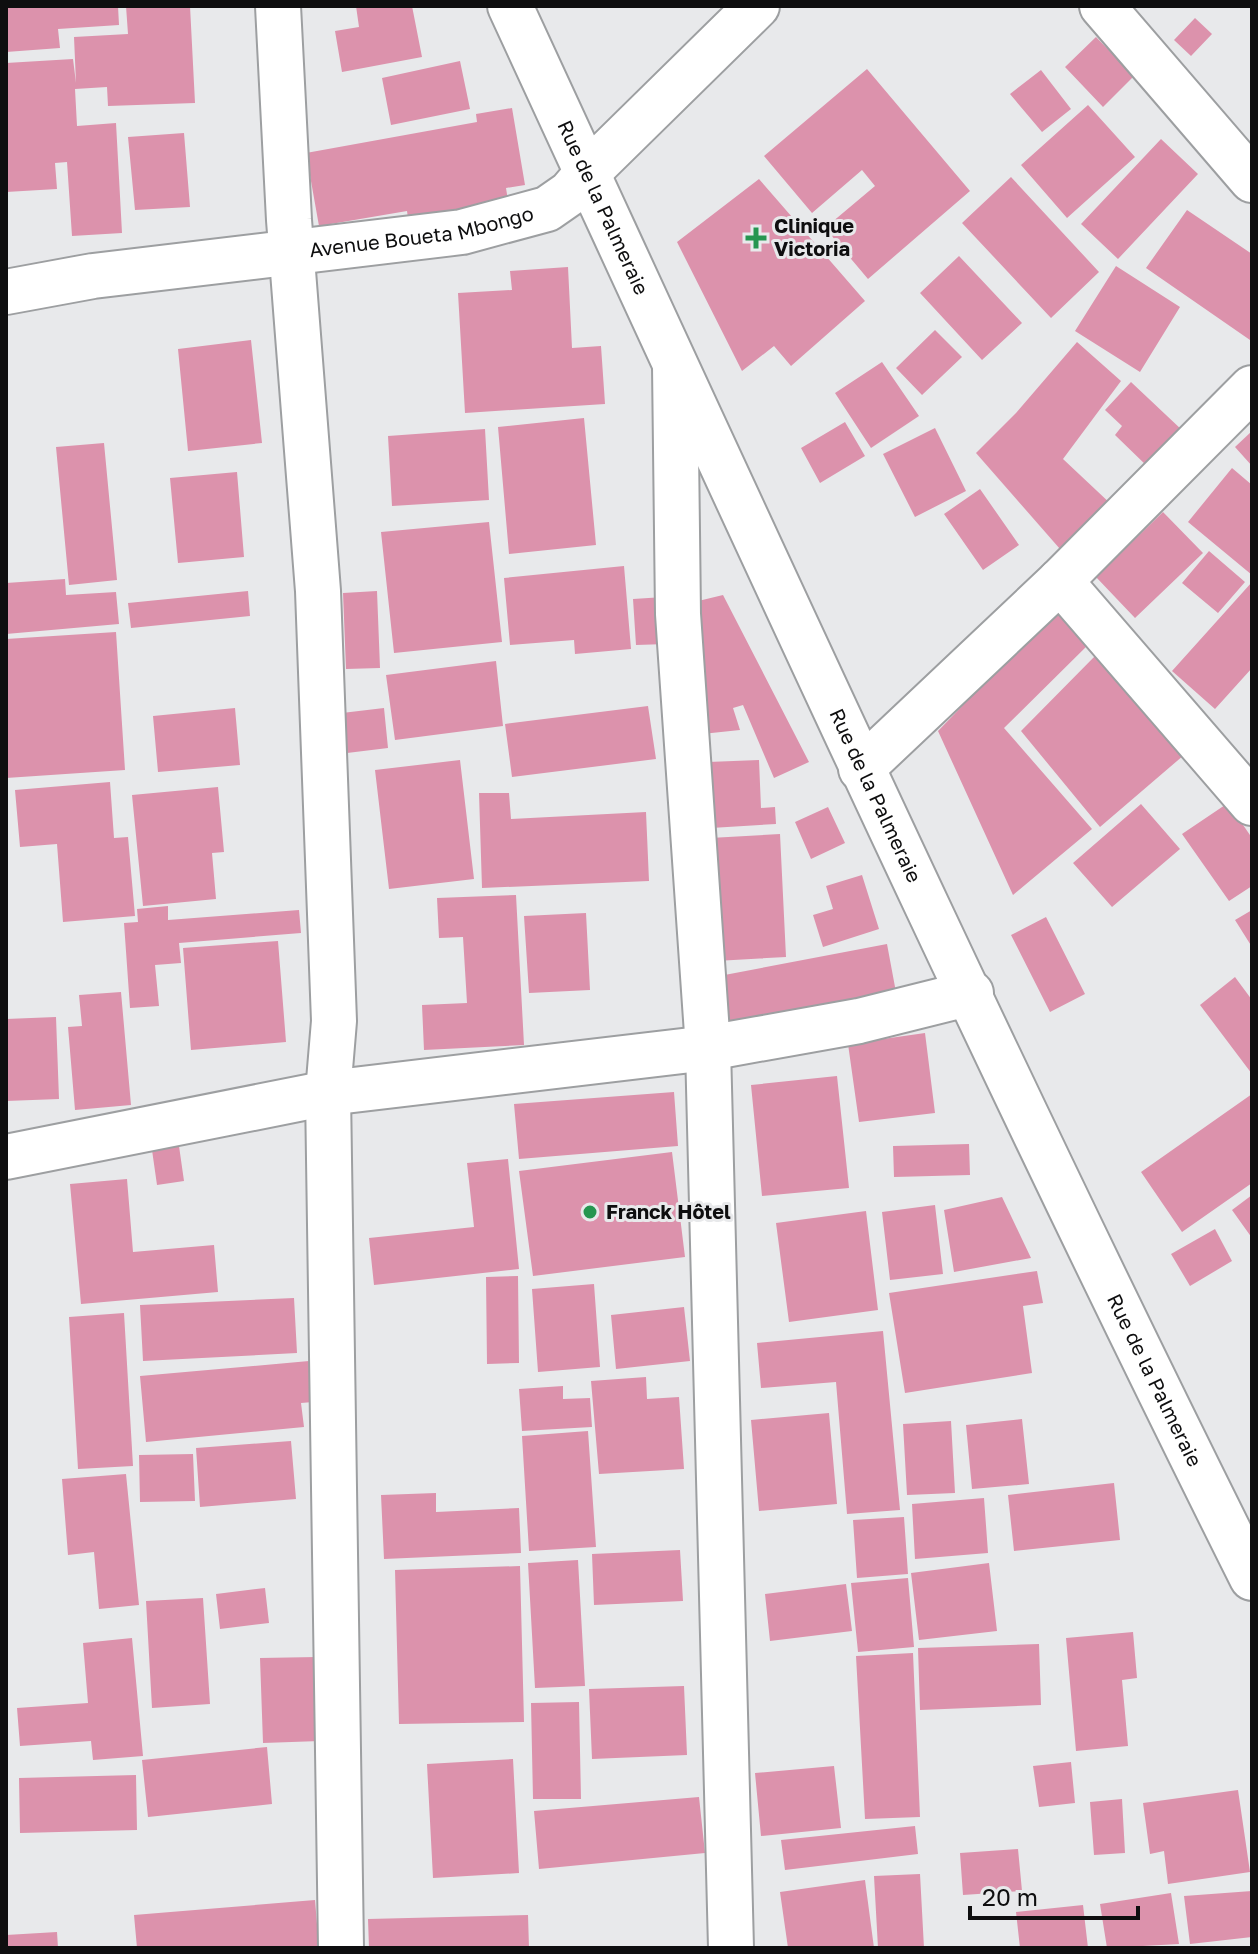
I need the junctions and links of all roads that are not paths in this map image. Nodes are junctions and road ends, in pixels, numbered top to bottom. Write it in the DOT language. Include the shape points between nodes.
graph roads {
  1 [pos="278,6"];
  2 [pos="510,6"];
  3 [pos="757,6"];
  4 [pos="1102,6"];
  5 [pos="587,173"];
  6 [pos="1252,180"];
  7 [pos="292,250"];
  8 [pos="6,292"];
  9 [pos="675,366"];
  10 [pos="1252,388"];
  11 [pos="1060,581"];
  12 [pos="861,769"];
  13 [pos="1252,803"];
  14 [pos="971,993"];
  15 [pos="708,1048"];
  16 [pos="328,1093"];
  17 [pos="6,1157"];
  18 [pos="1252,1578"];
  19 [pos="341,1948"];
  20 [pos="731,1948"];
  1 -- 7 [label="street"];
  2 -- 5 [label="street, Rue de la Palmeraie"];
  3 -- 5 [label="street, Avenue Boueta Mbongo"];
  4 -- 6 [label="street"];
  5 -- 7 [label="street, Avenue Boueta Mbongo" via="547,209 462,232"];
  5 -- 9 [label="street, Rue de la Palmeraie"];
  7 -- 8 [label="street, Avenue Boueta Mbongo"];
  7 -- 16 [label="street" via="319,623 334,1021"];
  9 -- 12 [label="street, Rue de la Palmeraie"];
  9 -- 15 [label="street" via="678,614"];
  10 -- 11 [label="street"];
  11 -- 12 [label="street"];
  11 -- 13 [label="street"];
  12 -- 14 [label="street, Rue de la Palmeraie"];
  14 -- 15 [label="street" via="859,1021"];
  14 -- 18 [label="street, Rue de la Palmeraie"];
  15 -- 16 [label="street"];
  15 -- 20 [label="street"];
  16 -- 17 [label="street"];
  16 -- 19 [label="street"];
}
